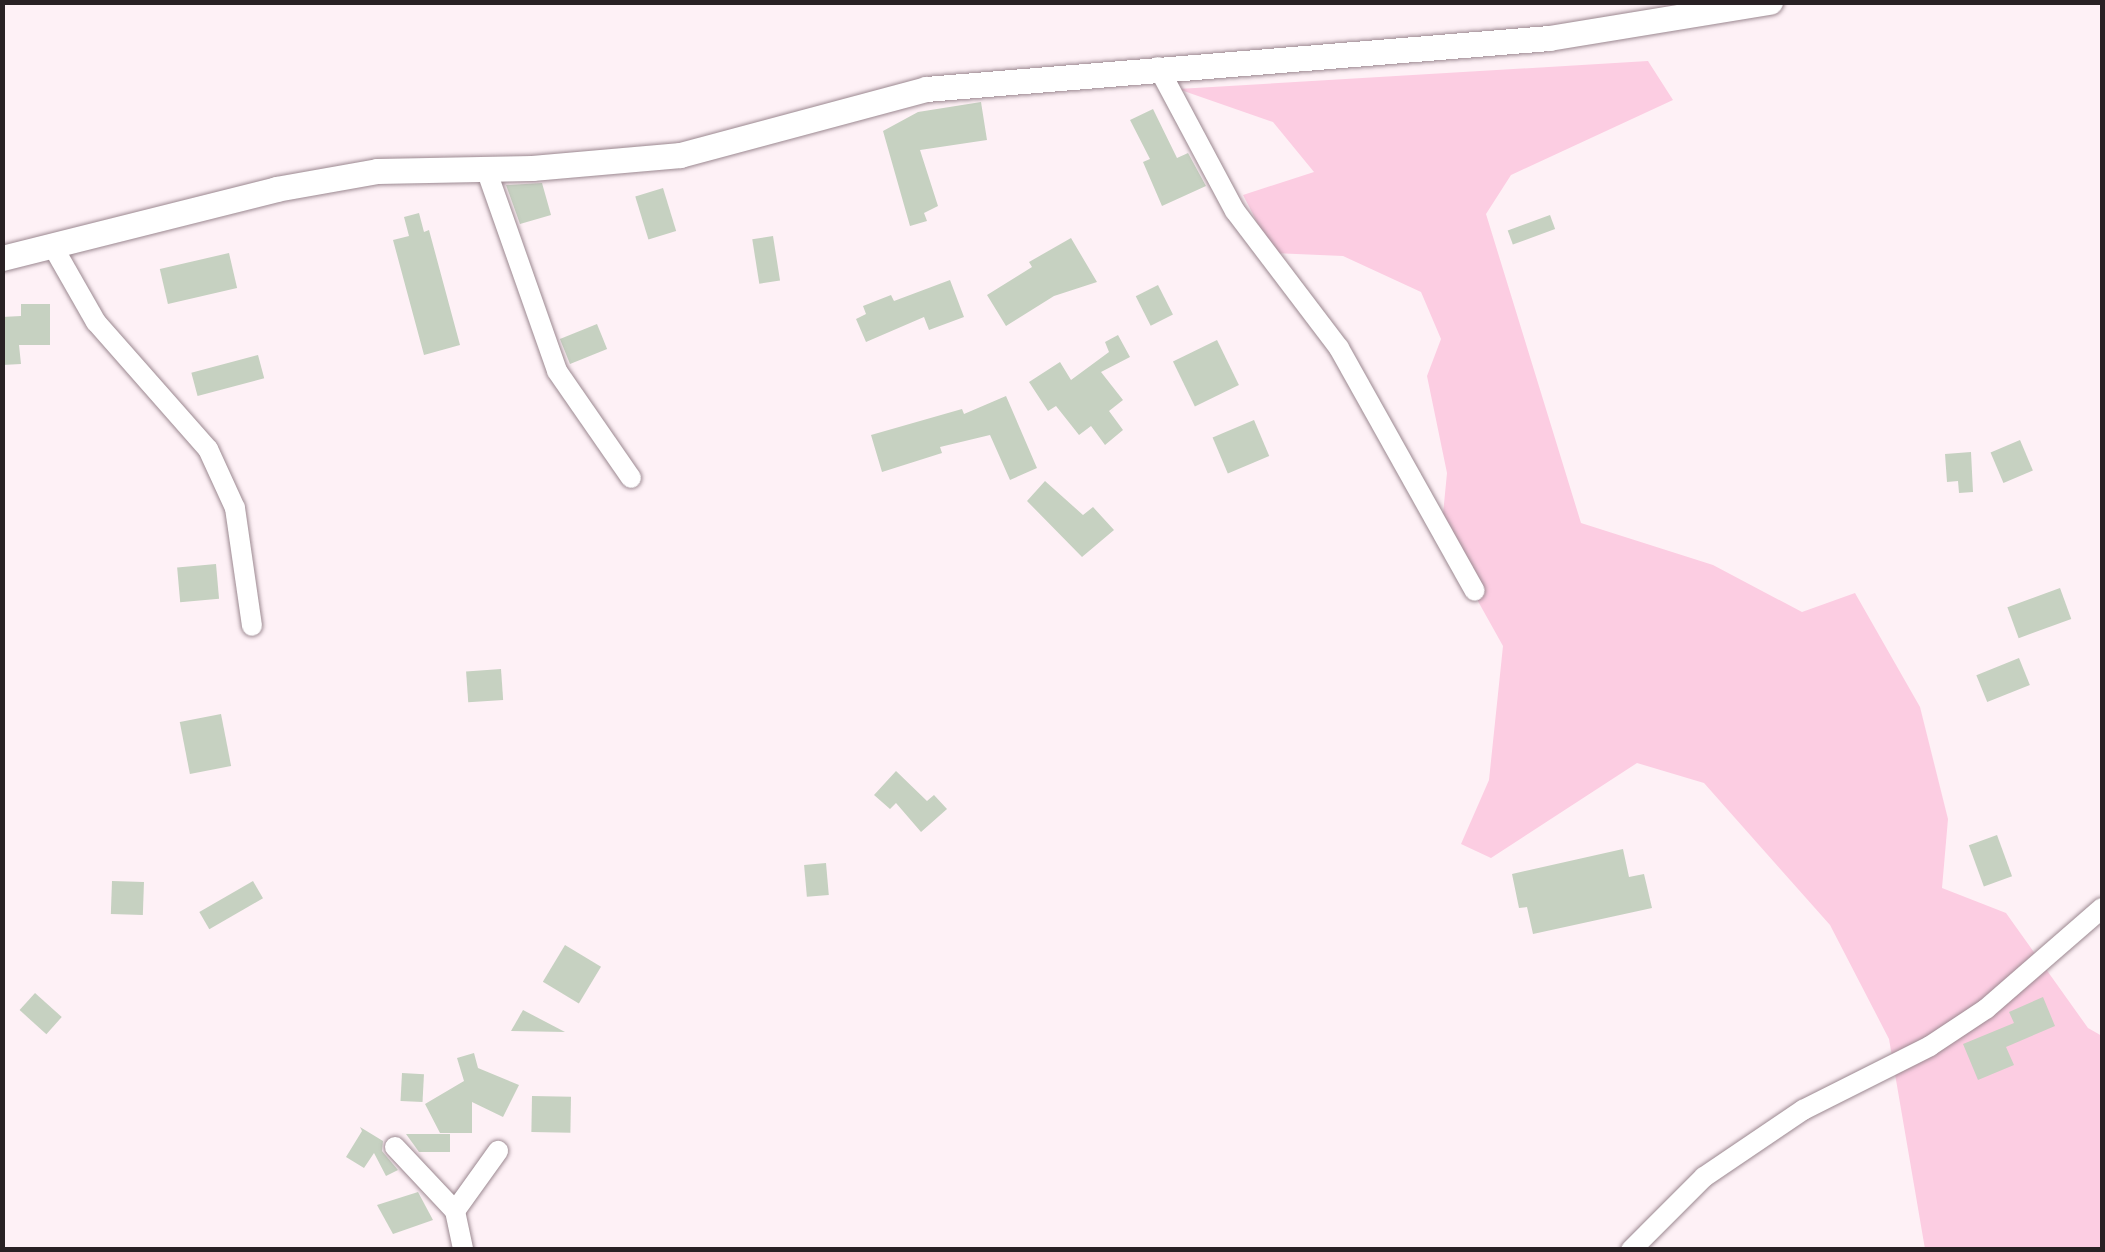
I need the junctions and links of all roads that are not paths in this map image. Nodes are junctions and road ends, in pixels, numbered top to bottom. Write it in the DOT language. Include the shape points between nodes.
graph roads {
  1 [pos="1770,2"];
  2 [pos="1158,68"];
  3 [pos="486,169"];
  4 [pos="52,245"];
  5 [pos="2,258"];
  6 [pos="631,478"];
  7 [pos="1475,591"];
  8 [pos="252,626"];
  9 [pos="2102,908"];
  10 [pos="394,1147"];
  11 [pos="498,1151"];
  12 [pos="455,1212"];
  13 [pos="462,1250"];
  14 [pos="1632,1250"];
  1 -- 2 [label="street" via="1549,38"];
  2 -- 3 [label="street" via="926,89 680,155"];
  2 -- 7 [label="street" via="1236,211 1339,348"];
  3 -- 4 [label="street" via="376,171"];
  3 -- 6 [label="street" via="557,371"];
  4 -- 5 [label="street"];
  4 -- 8 [label="street" via="96,322 208,449 235,508"];
  9 -- 14 [label="street" via="1986,1009 1930,1046 1803,1110 1704,1178"];
  10 -- 12 [label="street"];
  11 -- 12 [label="street"];
  12 -- 13 [label="street"];
}
